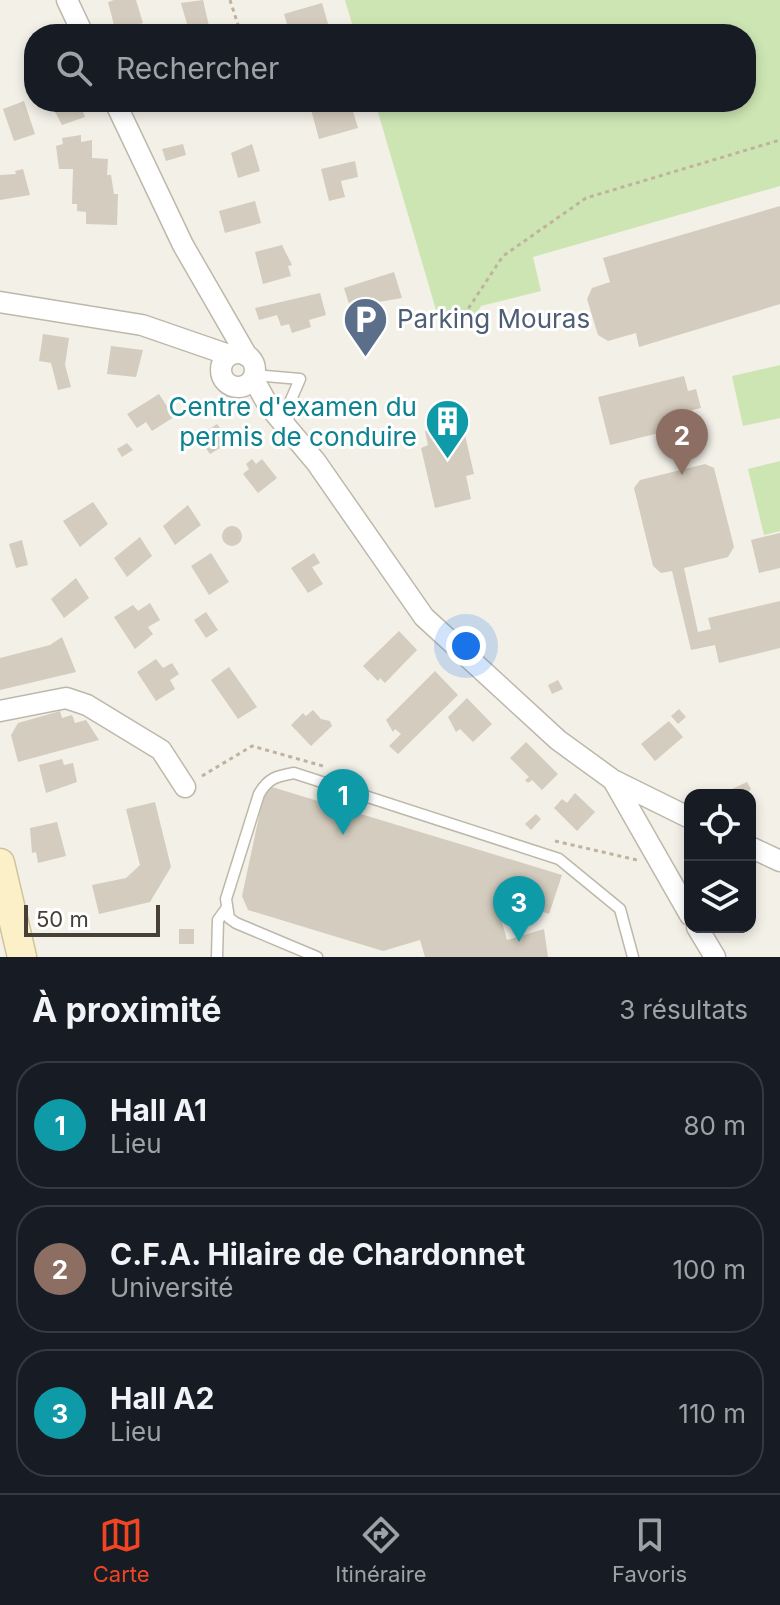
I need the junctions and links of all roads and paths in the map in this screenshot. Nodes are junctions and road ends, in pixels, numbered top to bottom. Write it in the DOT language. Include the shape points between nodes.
graph roads {
  1 [pos="67,0"];
  2 [pos="230,0"];
  3 [pos="78,24"];
  4 [pos="238,24"];
  5 [pos="120,112"];
  6 [pos="780,140"];
  7 [pos="0,302"];
  8 [pos="464,315"];
  9 [pos="184,339"];
  10 [pos="243,363"];
  11 [pos="227,382"];
  12 [pos="268,405"];
  13 [pos="288,426"];
  14 [pos="0,711"];
  15 [pos="613,780"];
  16 [pos="185,787"];
  17 [pos="684,815"];
  18 [pos="756,850"];
  19 [pos="780,861"];
  20 [pos="0,863"];
  21 [pos="684,903"];
  22 [pos="226,909"];
  23 [pos="8,931"];
  24 [pos="701,933"];
  25 [pos="6,957"];
  26 [pos="22,957"];
  27 [pos="217,957"];
  28 [pos="317,957"];
  29 [pos="633,957"];
  30 [pos="715,957"];
  1 -- 3 [label="street"];
  2 -- 4 [label="path"];
  5 -- 10 [label="street"];
  6 -- 8 [label="path" via="586,198 503,256"];
  7 -- 9 [label="street" via="142,325"];
  9 -- 10 [label="street"];
  9 -- 11 [label="street"];
  10 -- 11 [label="street" via="221,367"];
  10 -- 11 [label="street" via="243,387"];
  10 -- 12 [label="street"];
  10 -- 13 [label="lane" via="300,379"];
  11 -- 12 [label="street"];
  12 -- 13 [label="street"];
  13 -- 15 [label="street" via="424,617 558,740"];
  14 -- 16 [label="street" via="66,698 87,705 161,750"];
  15 -- 17 [label="street"];
  15 -- 21 [label="street"];
  18 -- 19 [label="street"];
  20 -- 23 [label="main road"];
  22 -- 27 [label="lane" via="218,920"];
  22 -- 28 [label="lane" via="236,923"];
  22 -- 29 [label="lane" via="259,794 267,781 294,773 559,859 620,909"];
  23 -- 25 [label="main road"];
  23 -- 26 [label="main road"];
  24 -- 30 [label="street"];
}
